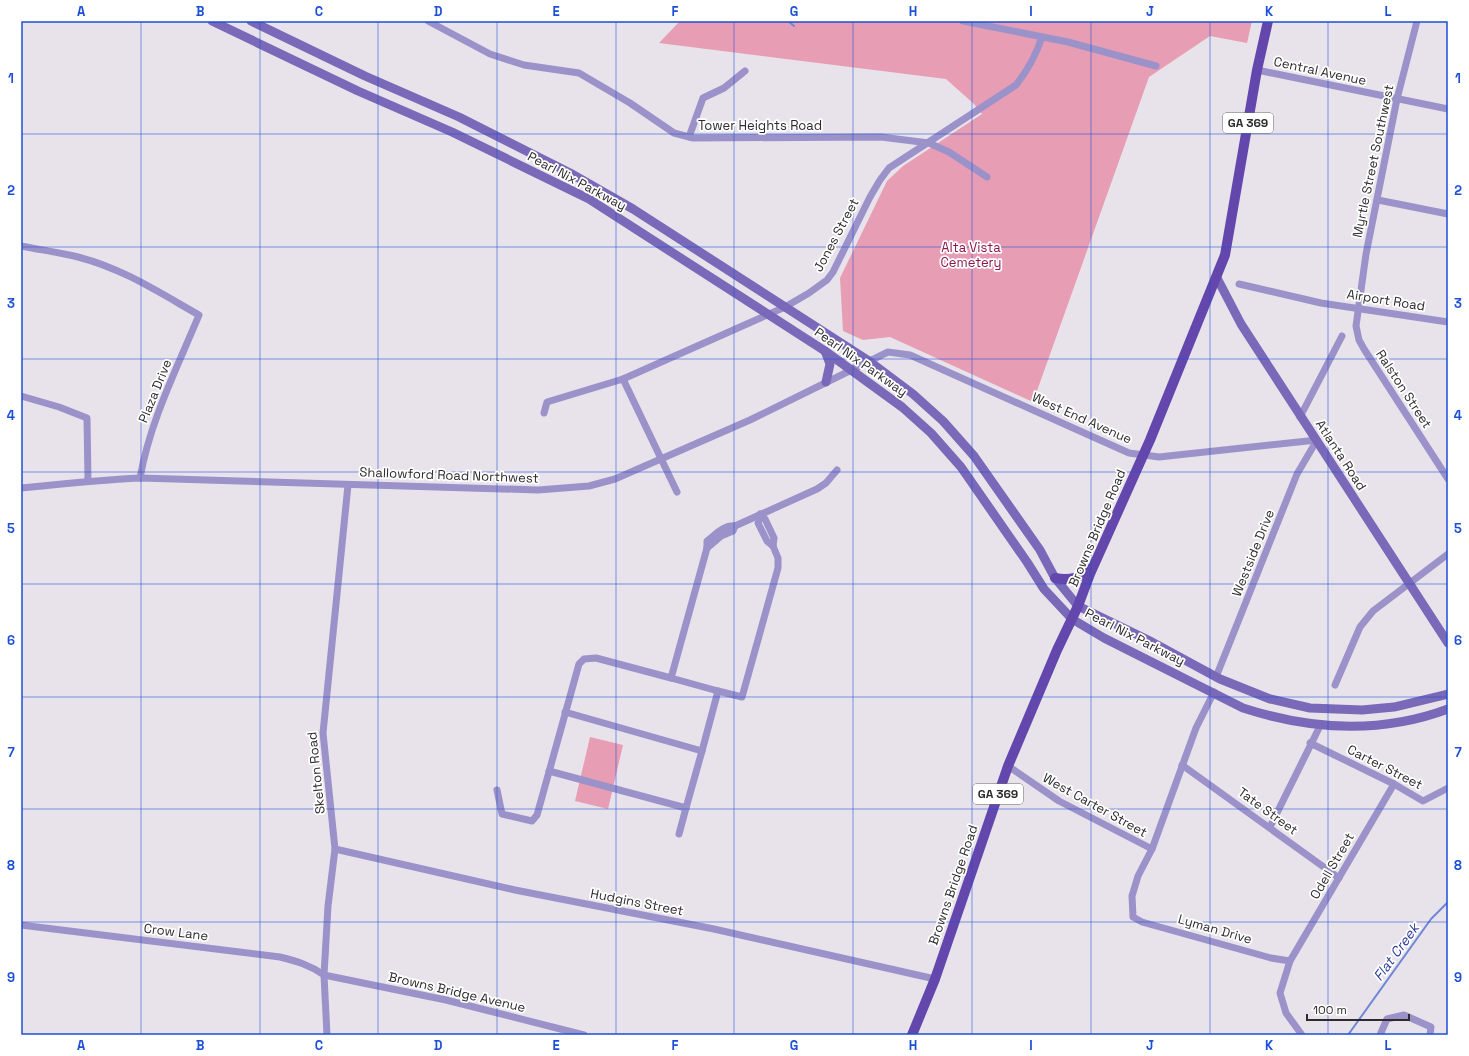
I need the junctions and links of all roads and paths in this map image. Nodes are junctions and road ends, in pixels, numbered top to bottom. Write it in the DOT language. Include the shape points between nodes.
graph roads {
  1 [pos="212,21"];
  2 [pos="251,21"];
  3 [pos="428,21"];
  4 [pos="963,21"];
  5 [pos="1268,21"];
  6 [pos="1417,21"];
  7 [pos="1042,37"];
  8 [pos="1156,66"];
  9 [pos="1257,70"];
  10 [pos="745,71"];
  11 [pos="1397,99"];
  12 [pos="1448,108"];
  13 [pos="689,137"];
  14 [pos="929,143"];
  15 [pos="987,177"];
  16 [pos="1378,200"];
  17 [pos="1448,214"];
  18 [pos="21,246"];
  19 [pos="1217,278"];
  20 [pos="1239,284"];
  21 [pos="784,307"];
  22 [pos="1358,307"];
  23 [pos="767,314"];
  24 [pos="1448,322"];
  25 [pos="1342,336"];
  26 [pos="825,351"];
  27 [pos="869,361"];
  28 [pos="852,370"];
  29 [pos="623,379"];
  30 [pos="826,382"];
  31 [pos="21,396"];
  32 [pos="544,413"];
  33 [pos="1302,415"];
  34 [pos="1317,440"];
  35 [pos="1143,455"];
  36 [pos="660,460"];
  37 [pos="837,470"];
  38 [pos="140,478"];
  39 [pos="1448,479"];
  40 [pos="88,481"];
  41 [pos="348,485"];
  42 [pos="21,488"];
  43 [pos="677,492"];
  44 [pos="760,515"];
  45 [pos="1448,554"];
  46 [pos="1092,568"];
  47 [pos="1055,578"];
  48 [pos="1409,584"];
  49 [pos="1078,606"];
  50 [pos="1072,619"];
  51 [pos="1448,642"];
  52 [pos="1216,677"];
  53 [pos="671,678"];
  54 [pos="1335,684"];
  55 [pos="718,691"];
  56 [pos="1214,692"];
  57 [pos="1448,694"];
  58 [pos="1448,709"];
  59 [pos="565,712"];
  60 [pos="1320,726"];
  61 [pos="1310,743"];
  62 [pos="702,751"];
  63 [pos="1182,765"];
  64 [pos="1008,766"];
  65 [pos="549,771"];
  66 [pos="1394,784"];
  67 [pos="1448,788"];
  68 [pos="496,790"];
  69 [pos="686,808"];
  70 [pos="1270,827"];
  71 [pos="679,834"];
  72 [pos="335,849"];
  73 [pos="1152,849"];
  74 [pos="1339,878"];
  75 [pos="21,925"];
  76 [pos="1290,961"];
  77 [pos="324,974"];
  78 [pos="935,979"];
  79 [pos="327,1035"];
  80 [pos="584,1035"];
  81 [pos="912,1035"];
  82 [pos="1302,1035"];
  83 [pos="1380,1035"];
  84 [pos="1430,1035"];
  1 -- 23 [label="main road, Pearl Nix Parkway" via="358,91 452,132 589,199"];
  2 -- 21 [label="main road, Pearl Nix Parkway" via="365,76 459,117 570,173 633,209"];
  3 -- 13 [label="street, Tower Heights Road" via="490,54 524,65 579,74 630,103 674,133"];
  4 -- 7 [label="street"];
  5 -- 9 [label="main road, Browns Bridge Road / GA 369"];
  6 -- 11 [label="street, Myrtle Street Southwest"];
  7 -- 8 [label="street"];
  7 -- 14 [label="street, Jones Street" via="1030,66 1016,85"];
  9 -- 11 [label="street, Central Avenue"];
  9 -- 19 [label="main road, Browns Bridge Road / GA 369" via="1226,250"];
  10 -- 13 [label="street" via="724,88 703,98"];
  11 -- 12 [label="street, Central Avenue"];
  11 -- 16 [label="street, Myrtle Street Southwest"];
  13 -- 14 [label="street, Tower Heights Road" via="881,137"];
  14 -- 15 [label="street, Tower Heights Road" via="949,152"];
  14 -- 21 [label="street, Jones Street" via="889,168 880,180 827,280"];
  16 -- 17 [label="street"];
  16 -- 22 [label="street, Myrtle Street Southwest"];
  18 -- 38 [label="street, Plaza Drive" via="79,257 112,269 145,284 199,315 156,418"];
  19 -- 33 [label="main road, Atlanta Road" via="1241,324"];
  19 -- 35 [label="main road, Browns Bridge Road / GA 369"];
  20 -- 22 [label="street, Airport Road" via="1321,303"];
  21 -- 23 [label="street, Jones Street"];
  21 -- 27 [label="main road, Pearl Nix Parkway"];
  22 -- 24 [label="street, Airport Road"];
  22 -- 39 [label="street, Ralston Street" via="1356,326 1362,345"];
  23 -- 26 [label="main road, Pearl Nix Parkway"];
  23 -- 29 [label="street, Jones Street"];
  25 -- 33 [label="street"];
  26 -- 28 [label="main road, Pearl Nix Parkway"];
  26 -- 30 [label="main road" via="830,364"];
  27 -- 28 [label="street, West End Avenue"];
  27 -- 35 [label="street, West End Avenue" via="888,352 910,355 1129,453"];
  27 -- 47 [label="main road, Pearl Nix Parkway" via="913,394 943,421 974,456 1040,550"];
  28 -- 30 [label="street, Shallowford Road Northwest"];
  28 -- 50 [label="main road, Pearl Nix Parkway" via="902,407 935,437 961,467 1044,589"];
  29 -- 32 [label="street, Jones Street" via="547,402"];
  29 -- 36 [label="street"];
  30 -- 36 [label="street, Shallowford Road Northwest"];
  31 -- 40 [label="street" via="87,418"];
  33 -- 34 [label="main road, Atlanta Road"];
  34 -- 35 [label="street, West End Avenue" via="1159,456"];
  34 -- 48 [label="main road, Atlanta Road"];
  34 -- 52 [label="street, Westside Drive" via="1297,474"];
  35 -- 46 [label="main road, Browns Bridge Road / GA 369"];
  36 -- 41 [label="street, Shallowford Road Northwest" via="615,480 565,489"];
  36 -- 43 [label="street"];
  37 -- 44 [label="street" via="817,489"];
  38 -- 40 [label="street, Shallowford Road Northwest"];
  38 -- 41 [label="street, Shallowford Road Northwest"];
  40 -- 42 [label="street, Shallowford Road Northwest"];
  41 -- 72 [label="street, Skelton Road" via="323,733"];
  44 -- 53 [label="street" via="731,526 707,541"];
  44 -- 55 [label="street" via="758,523 766,531 767,542 773,546 778,558 778,568 742,697"];
  45 -- 48 [label="street"];
  46 -- 47 [label="main road" via="1075,579"];
  46 -- 49 [label="main road, Browns Bridge Road / GA 369"];
  47 -- 49 [label="main road, Pearl Nix Parkway"];
  48 -- 51 [label="main road, Atlanta Road"];
  48 -- 54 [label="street" via="1373,611 1360,627"];
  49 -- 50 [label="main road, Browns Bridge Road / GA 369"];
  49 -- 52 [label="main road, Pearl Nix Parkway"];
  50 -- 56 [label="main road, Pearl Nix Parkway" via="1104,638"];
  50 -- 64 [label="main road, Browns Bridge Road / GA 369"];
  52 -- 57 [label="main road, Pearl Nix Parkway" via="1270,699 1321,709 1362,710 1394,707"];
  53 -- 55 [label="street"];
  53 -- 59 [label="street" via="596,658 584,658 579,664"];
  55 -- 62 [label="street"];
  56 -- 60 [label="main road, Pearl Nix Parkway" via="1243,708"];
  56 -- 63 [label="street" via="1196,728"];
  58 -- 60 [label="main road, Pearl Nix Parkway" via="1430,716 1381,725"];
  59 -- 62 [label="street"];
  59 -- 65 [label="street"];
  60 -- 61 [label="street"];
  61 -- 66 [label="street, Carter Street"];
  61 -- 70 [label="street"];
  62 -- 69 [label="street"];
  63 -- 70 [label="street, Tate Street"];
  63 -- 73 [label="street"];
  64 -- 73 [label="street, West Carter Street" via="1059,801"];
  64 -- 78 [label="main road, Browns Bridge Road / GA 369"];
  65 -- 68 [label="street" via="537,815 532,822 502,814"];
  65 -- 69 [label="street"];
  66 -- 67 [label="street, Carter Street" via="1423,801"];
  66 -- 74 [label="street, Odell Street"];
  69 -- 71 [label="street"];
  70 -- 74 [label="street, Tate Street"];
  72 -- 77 [label="street, Skelton Road"];
  72 -- 78 [label="street, Hudgins Street" via="515,890 714,929"];
  73 -- 76 [label="street, Lyman Drive" via="1138,876 1132,896 1133,917 1142,922"];
  74 -- 76 [label="street, Odell Street"];
  75 -- 77 [label="street, Crow Lane" via="280,957"];
  76 -- 82 [label="street, Odell Street" via="1280,993 1286,1013"];
  77 -- 79 [label="street, Skelton Road"];
  77 -- 80 [label="street, Browns Bridge Avenue" via="446,1000"];
  78 -- 81 [label="main road, Browns Bridge Road / GA 369"];
  83 -- 84 [label="street" via="1387,1019 1404,1015 1431,1027"];
}
